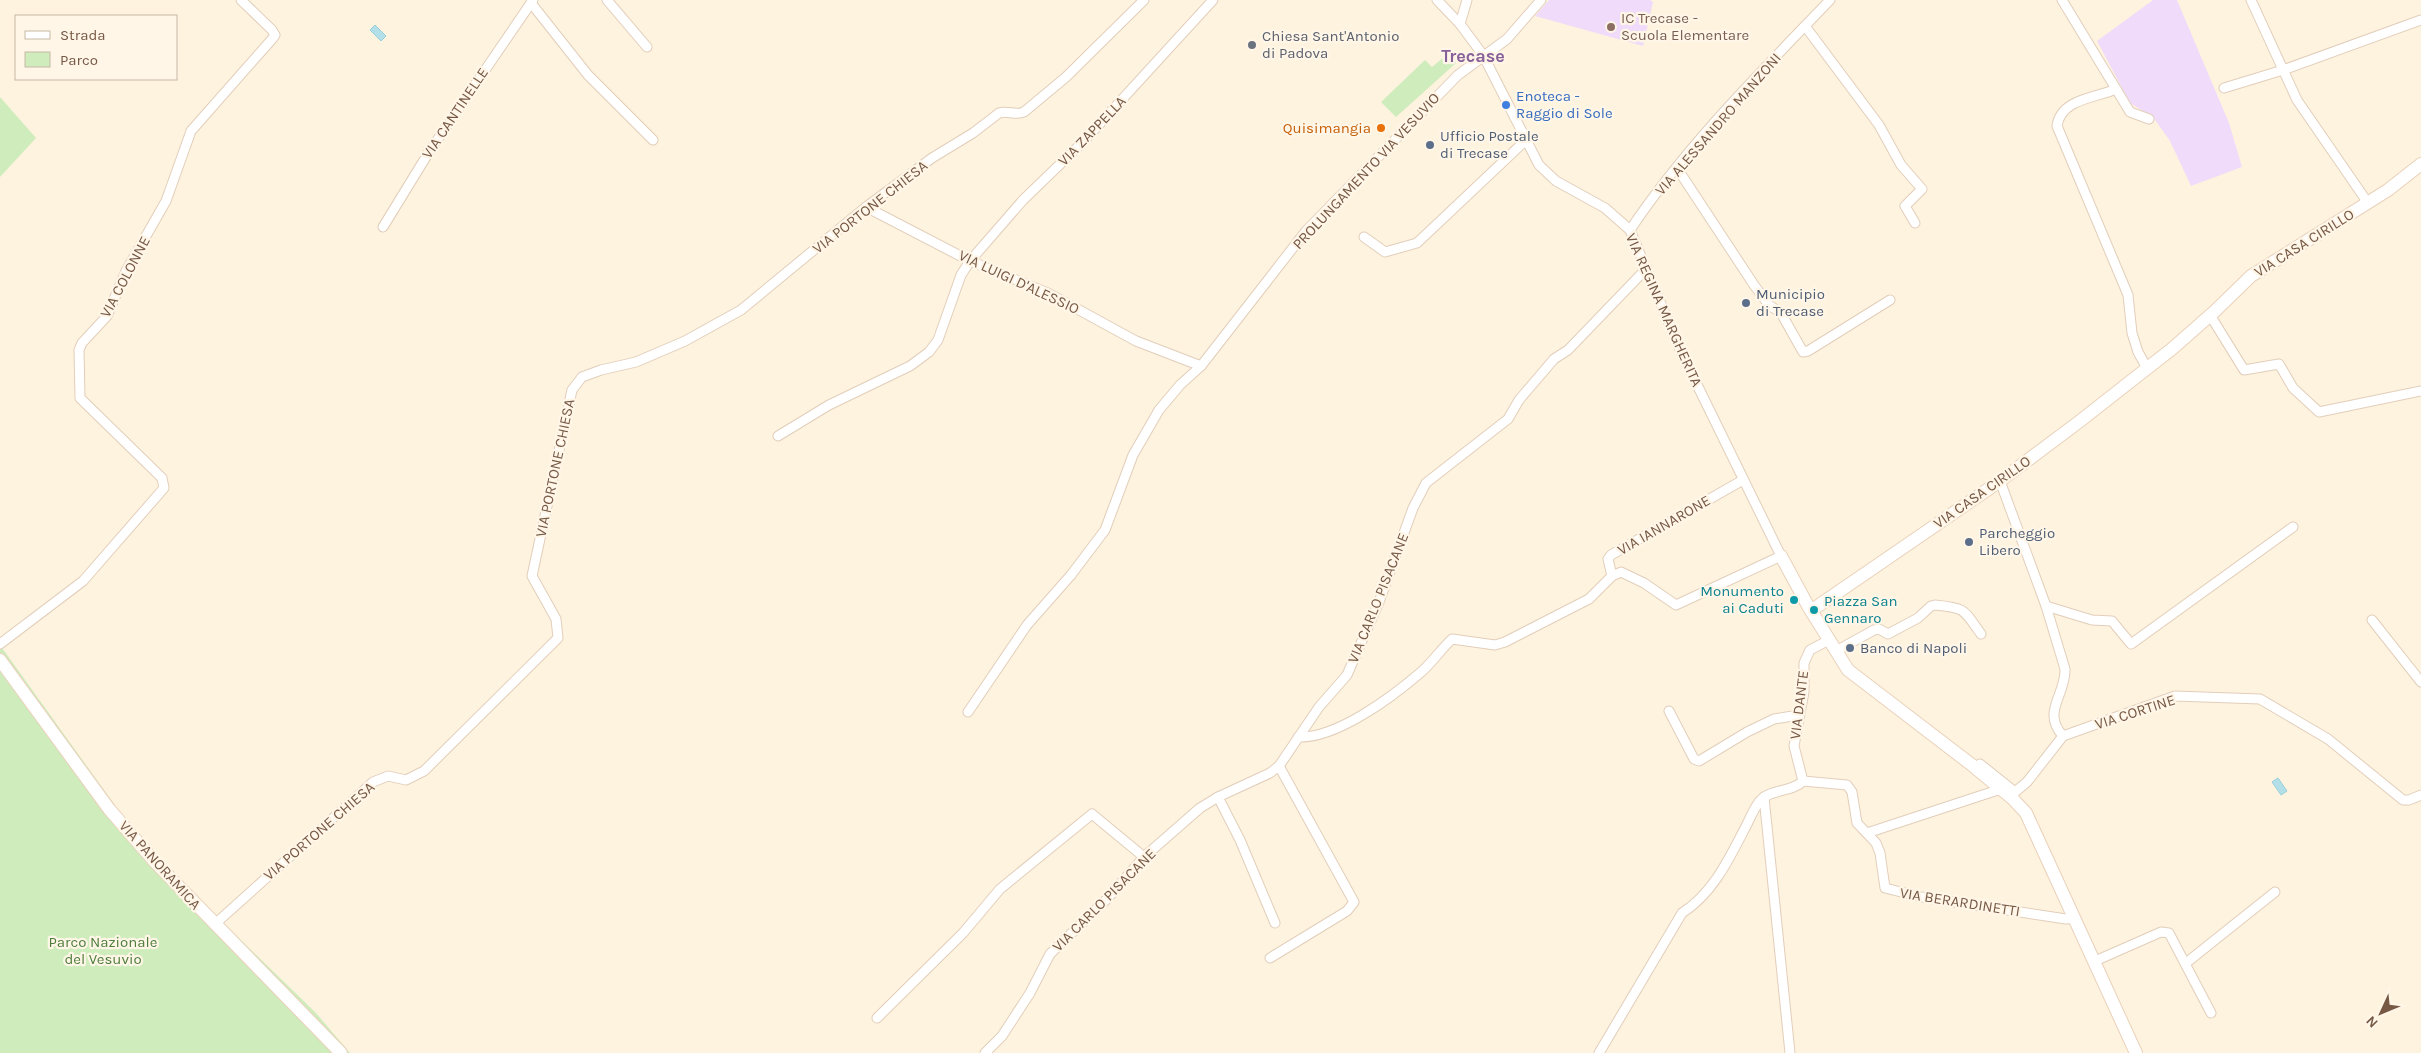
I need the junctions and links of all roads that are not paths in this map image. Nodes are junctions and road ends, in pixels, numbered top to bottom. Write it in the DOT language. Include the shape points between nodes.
graph roads {
  1 [pos="241,0"];
  2 [pos="607,0"];
  3 [pos="1144,0"];
  4 [pos="1213,0"];
  5 [pos="1437,0"];
  6 [pos="1467,0"];
  7 [pos="1541,0"];
  8 [pos="1830,0"];
  9 [pos="2062,0"];
  10 [pos="2251,0"];
  11 [pos="532,1"];
  12 [pos="2421,20"];
  13 [pos="1460,24"];
  14 [pos="1805,26"];
  15 [pos="647,46"];
  16 [pos="1483,54"];
  17 [pos="2283,70"];
  18 [pos="2116,88"];
  19 [pos="2224,88"];
  20 [pos="2150,120"];
  21 [pos="653,140"];
  22 [pos="1526,140"];
  23 [pos="2421,164"];
  24 [pos="1677,168"];
  25 [pos="2368,204"];
  26 [pos="866,207"];
  27 [pos="1915,223"];
  28 [pos="383,227"];
  29 [pos="1630,230"];
  30 [pos="1364,237"];
  31 [pos="970,260"];
  32 [pos="1647,268"];
  33 [pos="1890,300"];
  34 [pos="2210,315"];
  35 [pos="1201,366"];
  36 [pos="2148,368"];
  37 [pos="2421,391"];
  38 [pos="778,436"];
  39 [pos="1743,480"];
  40 [pos="2000,480"];
  41 [pos="2293,527"];
  42 [pos="1781,556"];
  43 [pos="1612,576"];
  44 [pos="2046,606"];
  45 [pos="1812,610"];
  46 [pos="2372,620"];
  47 [pos="1981,634"];
  48 [pos="1829,640"];
  49 [pos="0,644"];
  50 [pos="1836,651"];
  51 [pos="0,660"];
  52 [pos="2421,682"];
  53 [pos="1669,711"];
  54 [pos="968,712"];
  55 [pos="1799,716"];
  56 [pos="2063,736"];
  57 [pos="1298,737"];
  58 [pos="1948,748"];
  59 [pos="1279,766"];
  60 [pos="1803,781"];
  61 [pos="2001,789"];
  62 [pos="2421,795"];
  63 [pos="1764,796"];
  64 [pos="1218,797"];
  65 [pos="1867,833"];
  66 [pos="1144,857"];
  67 [pos="2275,892"];
  68 [pos="2075,918"];
  69 [pos="1275,923"];
  70 [pos="214,924"];
  71 [pos="1270,958"];
  72 [pos="2095,962"];
  73 [pos="2186,963"];
  74 [pos="2211,1013"];
  75 [pos="877,1018"];
  76 [pos="341,1053"];
  77 [pos="985,1053"];
  78 [pos="1599,1053"];
  79 [pos="1790,1053"];
  80 [pos="2136,1053"];
  1 -- 49 [label="street, VIA COLONNE" via="275,34 191,131 166,201 126,271 107,316 79,350 80,398 162,478 164,488 83,581"];
  2 -- 15 [label="street"];
  3 -- 26 [label="street, VIA PORTONE CHIESA" via="1066,77 1024,112 999,113"];
  4 -- 31 [label="street, VIA ZAPPELLA"];
  5 -- 13 [label="street, VIA REGINA MARGHERITA"];
  6 -- 13 [label="street"];
  7 -- 16 [label="street, PROLUNGAMENTO VIA VESUVIO" via="1506,39"];
  8 -- 14 [label="street, VIA ALESSANDRO MANZONI"];
  9 -- 18 [label="street"];
  10 -- 17 [label="street"];
  11 -- 21 [label="street, VIA CANTINELLE" via="588,74"];
  11 -- 28 [label="street, VIA CANTINELLE" via="428,152"];
  12 -- 17 [label="street"];
  13 -- 16 [label="street, VIA REGINA MARGHERITA"];
  14 -- 24 [label="street, VIA ALESSANDRO MANZONI" via="1755,76"];
  14 -- 27 [label="street" via="1879,124 1901,165 1922,189 1905,206"];
  16 -- 22 [label="street, VIA REGINA MARGHERITA"];
  16 -- 35 [label="street, PROLUNGAMENTO VIA VESUVIO" via="1458,75 1306,232"];
  17 -- 19 [label="street"];
  17 -- 25 [label="street" via="2297,100"];
  18 -- 20 [label="street" via="2130,112"];
  18 -- 36 [label="street" via="2080,99 2065,111 2057,126 2128,295 2132,333"];
  22 -- 29 [label="street, VIA REGINA MARGHERITA" via="1546,174 1606,208"];
  22 -- 30 [label="street" via="1417,242 1385,252"];
  23 -- 25 [label="street, VIA CASA CIRILLO"];
  24 -- 29 [label="street, VIA ALESSANDRO MANZONI"];
  24 -- 33 [label="street" via="1754,285 1769,305 1781,312 1803,352"];
  25 -- 34 [label="street, VIA CASA CIRILLO" via="2251,276"];
  26 -- 31 [label="street, VIA LUIGI D'ALESSIO"];
  26 -- 70 [label="street, VIA PORTONE CHIESA" via="741,310 685,341 636,362 582,377 572,390 532,576 556,619 558,638 424,771 406,780 388,776 373,782"];
  29 -- 32 [label="street, VIA REGINA MARGHERITA"];
  31 -- 35 [label="street, VIA LUIGI D'ALESSIO" via="1048,293 1136,341"];
  31 -- 38 [label="street, VIA ZAPPELLA" via="961,275 938,340 929,352 910,366 829,405"];
  32 -- 39 [label="street, VIA REGINA MARGHERITA" via="1682,354"];
  32 -- 57 [label="street, VIA CARLO PISACANE" via="1568,350 1554,359 1508,418 1426,483 1413,508 1379,602 1347,675 1318,707"];
  34 -- 36 [label="street, VIA CASA CIRILLO"];
  34 -- 37 [label="street" via="2244,370 2279,364 2293,388 2319,412"];
  35 -- 54 [label="street, PROLUNGAMENTO VIA VESUVIO" via="1159,410 1138,447 1105,530 1027,625"];
  36 -- 40 [label="street, VIA CASA CIRILLO"];
  39 -- 42 [label="street, VIA REGINA MARGHERITA"];
  39 -- 43 [label="street, VIA IANNARONE" via="1611,555 1608,559"];
  40 -- 44 [label="street"];
  40 -- 45 [label="street, VIA CASA CIRILLO"];
  41 -- 44 [label="street" via="2131,644 2112,621 2092,620"];
  42 -- 43 [label="street" via="1676,605 1623,572"];
  42 -- 45 [label="street, VIA REGINA MARGHERITA"];
  43 -- 57 [label="street, VIA IANNARONE" via="1589,599 1504,642 1495,644 1452,639 1420,673 1366,712 1314,736"];
  44 -- 56 [label="street" via="2065,669 2066,678 2053,718"];
  45 -- 48 [label="street, VIA REGINA MARGHERITA"];
  46 -- 52 [label="street"];
  47 -- 50 [label="street" via="1959,607 1931,606 1918,618 1888,634 1874,630"];
  48 -- 50 [label="street, VIA REGINA MARGHERITA"];
  48 -- 55 [label="street, VIA DANTE" via="1810,650 1804,663 1804,692"];
  50 -- 58 [label="street, VIA REGINA MARGHERITA" via="1848,670"];
  51 -- 70 [label="street, VIA PANORAMICA" via="109,809"];
  53 -- 55 [label="street" via="1694,759 1699,761 1774,719"];
  55 -- 60 [label="street, VIA DANTE" via="1794,746"];
  56 -- 58 [label="street" via="2027,782 2015,792 1957,747"];
  56 -- 62 [label="street, VIA CORTINE" via="2175,696 2260,698 2328,739 2403,800"];
  57 -- 59 [label="street, VIA CARLO PISACANE"];
  58 -- 61 [label="street, VIA REGINA MARGHERITA"];
  59 -- 64 [label="street, VIA CARLO PISACANE"];
  59 -- 71 [label="street" via="1354,902 1348,911"];
  60 -- 63 [label="street"];
  60 -- 65 [label="street, VIA BERARDINETTI" via="1847,785 1852,792 1857,823"];
  61 -- 65 [label="street"];
  61 -- 68 [label="street, VIA REGINA MARGHERITA" via="2031,821"];
  63 -- 78 [label="street" via="1714,883 1697,904 1682,913"];
  63 -- 79 [label="street"];
  64 -- 66 [label="street, VIA CARLO PISACANE" via="1200,808"];
  64 -- 69 [label="street"];
  65 -- 68 [label="street, VIA BERARDINETTI" via="1876,843 1882,859 1883,884 1893,891 1975,906"];
  66 -- 75 [label="street" via="1092,814 1000,889 963,933"];
  66 -- 77 [label="street, VIA CARLO PISACANE" via="1107,900 1050,954 1002,1036"];
  67 -- 73 [label="street"];
  68 -- 72 [label="street, VIA REGINA MARGHERITA"];
  70 -- 76 [label="street, VIA PANORAMICA"];
  72 -- 73 [label="street" via="2161,932 2169,933"];
  72 -- 80 [label="street, VIA REGINA MARGHERITA"];
  73 -- 74 [label="street"];
}
